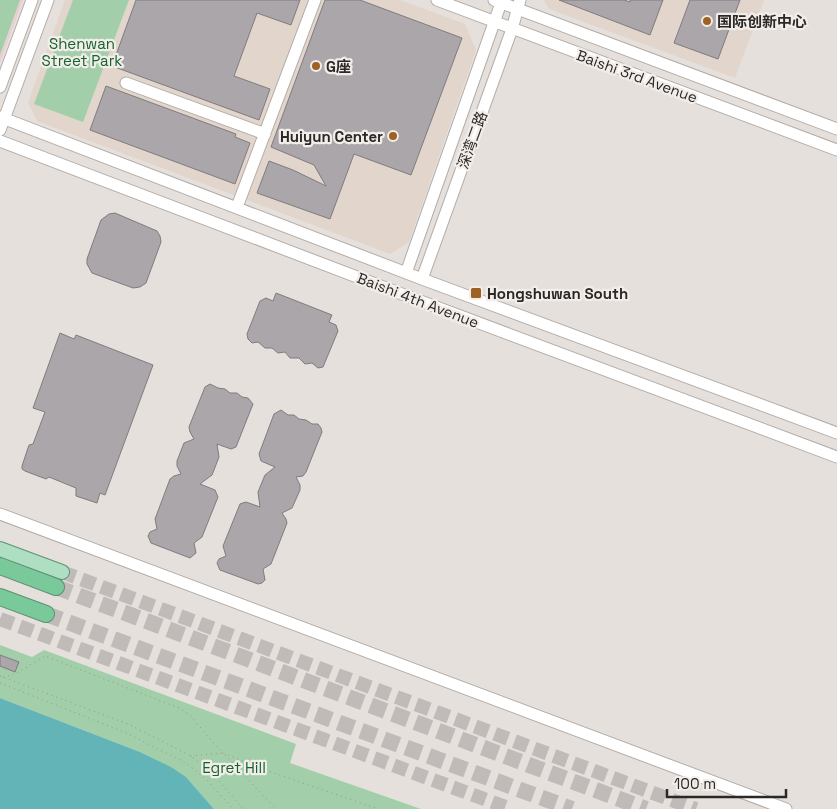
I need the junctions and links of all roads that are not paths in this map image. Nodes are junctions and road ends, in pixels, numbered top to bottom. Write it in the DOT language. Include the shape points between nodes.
graph roads {
  1 [pos="32,0"];
  2 [pos="48,0"];
  3 [pos="315,0"];
  4 [pos="437,0"];
  5 [pos="499,1"];
  6 [pos="519,4"];
  7 [pos="494,22"];
  8 [pos="512,29"];
  9 [pos="126,83"];
  10 [pos="0,87"];
  11 [pos="2,118"];
  12 [pos="837,129"];
  13 [pos="0,130"];
  14 [pos="265,134"];
  15 [pos="0,141"];
  16 [pos="837,150"];
  17 [pos="237,207"];
  18 [pos="406,273"];
  19 [pos="422,280"];
  20 [pos="837,433"];
  21 [pos="837,457"];
  22 [pos="0,514"];
  23 [pos="0,549"];
  24 [pos="0,566"];
  25 [pos="59,580"];
  26 [pos="0,597"];
  27 [pos="46,614"];
  28 [pos="786,809"];
  1 -- 10 [label="street"];
  2 -- 11 [label="street"];
  3 -- 14 [label="street"];
  4 -- 7 [label="street, Baishi 3rd Avenue"];
  5 -- 6 [label="street, Baishi 3rd Avenue"];
  5 -- 7 [label="street, 深湾二路"];
  6 -- 8 [label="street, 深湾二路"];
  6 -- 12 [label="street, Baishi 3rd Avenue"];
  7 -- 8 [label="street, Baishi 3rd Avenue"];
  7 -- 18 [label="street, 深湾二路"];
  8 -- 16 [label="street, Baishi 3rd Avenue"];
  8 -- 19 [label="street, 深湾二路"];
  9 -- 14 [label="street"];
  11 -- 13 [label="street"];
  11 -- 17 [label="street, Baishi 4th Avenue"];
  14 -- 17 [label="street"];
  15 -- 21 [label="street, Baishi 4th Avenue"];
  17 -- 18 [label="street, Baishi 4th Avenue"];
  18 -- 19 [label="street, Baishi 4th Avenue"];
  19 -- 20 [label="street, Baishi 4th Avenue"];
  22 -- 28 [label="street"];
  23 -- 25 [label="main road"];
  24 -- 25 [label="highway"];
  26 -- 27 [label="highway"];
}
